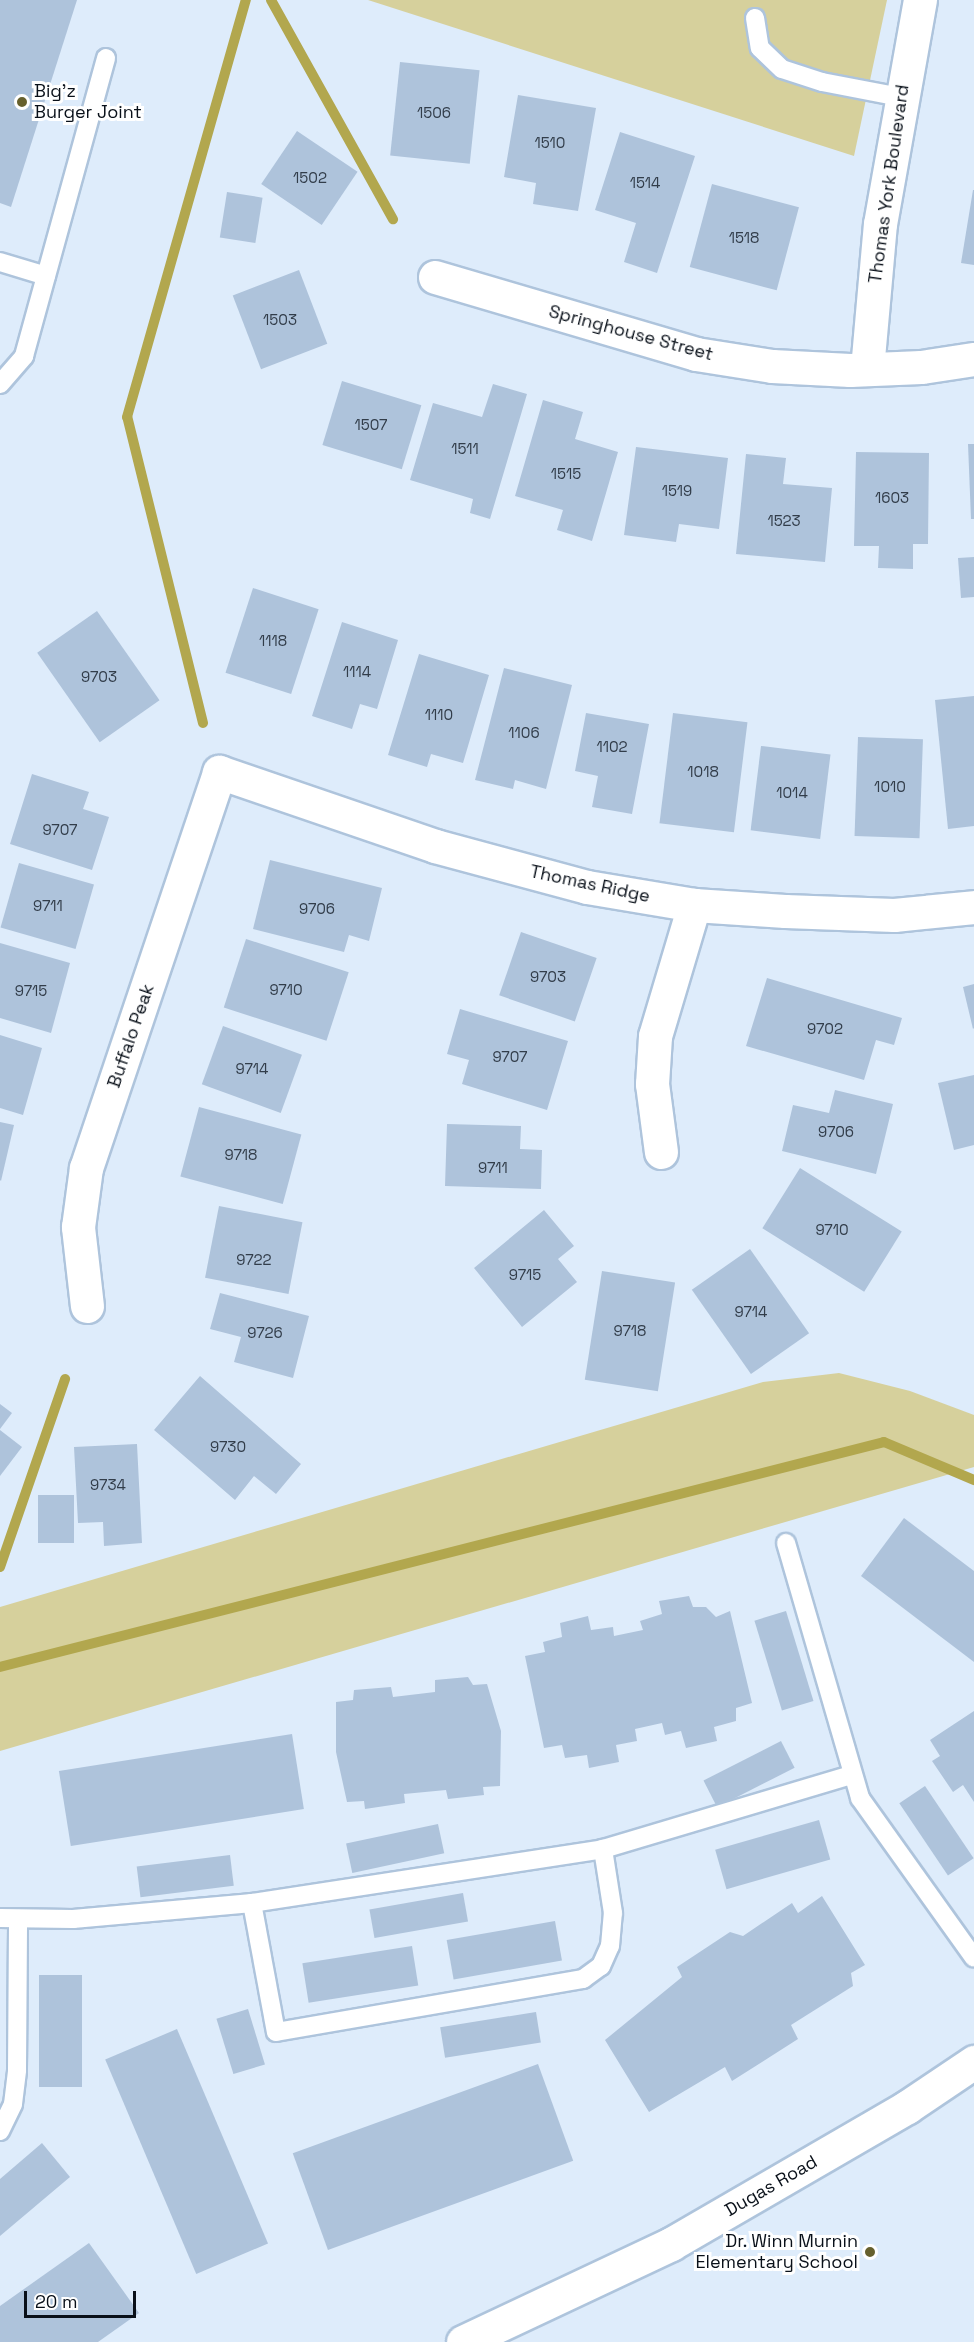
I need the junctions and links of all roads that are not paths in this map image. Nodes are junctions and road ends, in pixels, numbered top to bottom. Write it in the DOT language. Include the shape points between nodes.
graph roads {
  1 [pos="920,0"];
  2 [pos="755,18"];
  3 [pos="106,58"];
  4 [pos="900,97"];
  5 [pos="0,262"];
  6 [pos="46,276"];
  7 [pos="435,277"];
  8 [pos="974,359"];
  9 [pos="867,369"];
  10 [pos="0,384"];
  11 [pos="219,772"];
  12 [pos="694,905"];
  13 [pos="974,908"];
  14 [pos="661,1152"];
  15 [pos="87,1306"];
  16 [pos="786,1543"];
  17 [pos="852,1775"];
  18 [pos="603,1849"];
  19 [pos="252,1903"];
  20 [pos="9,1919"];
  21 [pos="974,1958"];
  22 [pos="974,2062"];
  23 [pos="0,2131"];
  24 [pos="463,2342"];
  1 -- 4 [label="street, Thomas York Boulevard"];
  2 -- 4 [label="lane" via="760,48 782,69 822,82"];
  3 -- 6 [label="lane"];
  4 -- 9 [label="street, Thomas York Boulevard" via="880,224"];
  5 -- 6 [label="lane"];
  6 -- 10 [label="lane" via="24,356"];
  7 -- 9 [label="street, Springhouse Street" via="696,354 772,366"];
  8 -- 9 [label="street, Springhouse Street"];
  11 -- 12 [label="street, Thomas Ridge" via="435,846 587,887"];
  11 -- 15 [label="street, Buffalo Peak" via="86,1168 78,1227"];
  12 -- 13 [label="street, Thomas Ridge" via="894,915"];
  12 -- 14 [label="street" via="655,1036 652,1084"];
  16 -- 17 [label="lane"];
  17 -- 18 [label="lane"];
  17 -- 21 [label="lane" via="869,1814"];
  18 -- 19 [label="lane"];
  18 -- 19 [label="lane" via="613,1913 610,1946 601,1966 583,1979 276,2032"];
  19 -- 20 [label="lane"];
  20 -- 23 [label="lane" via="17,2070 13,2104"];
  22 -- 24 [label="street, Dugas Road" via="907,2107 671,2244"];
}
